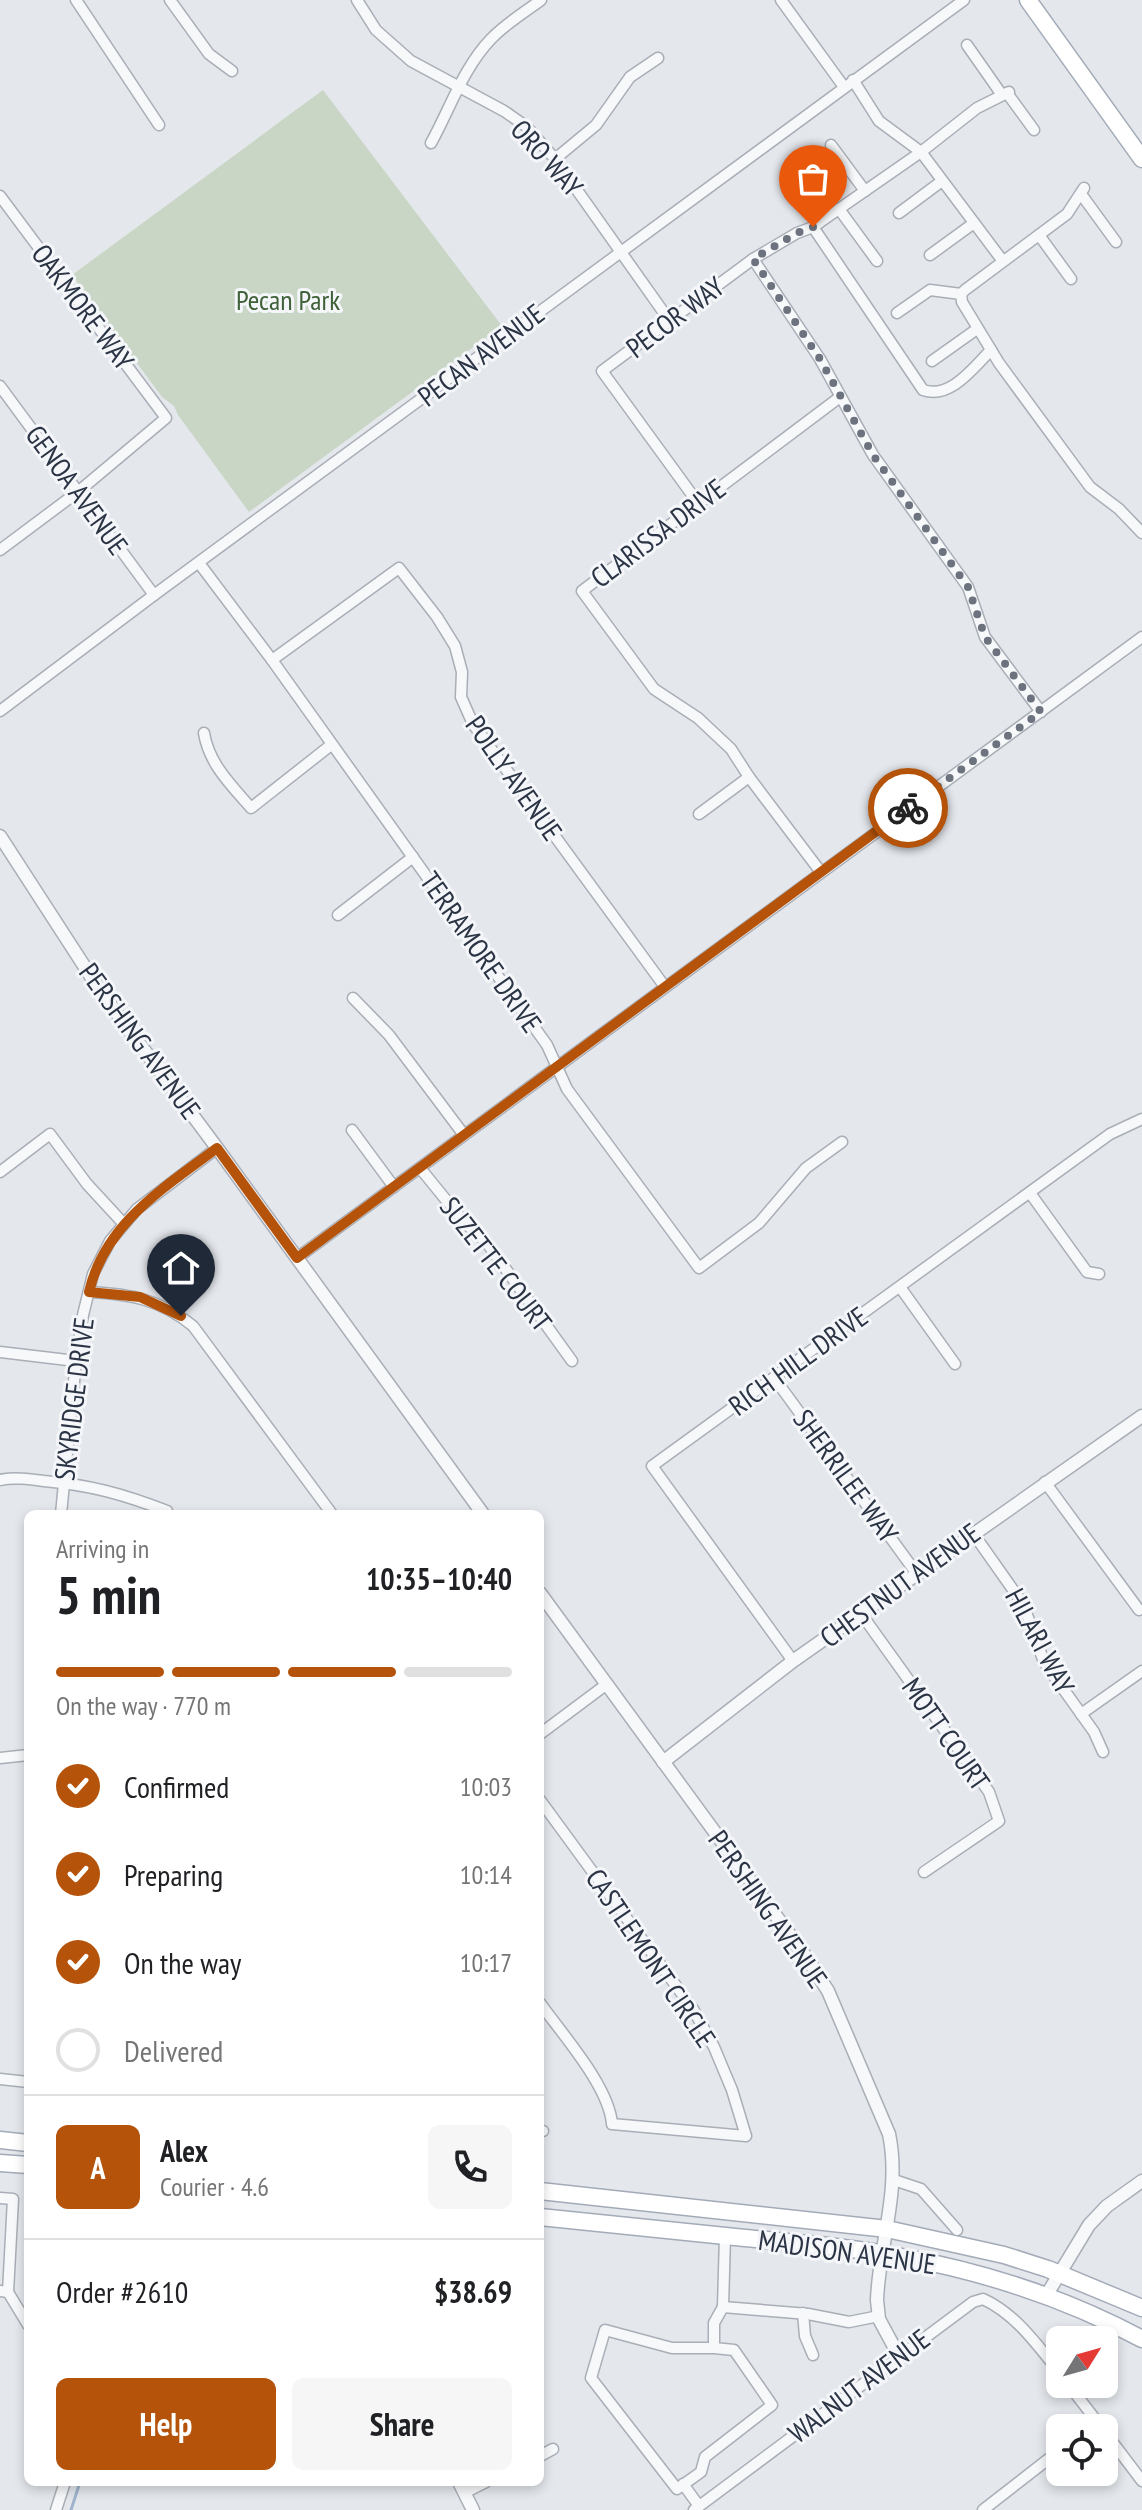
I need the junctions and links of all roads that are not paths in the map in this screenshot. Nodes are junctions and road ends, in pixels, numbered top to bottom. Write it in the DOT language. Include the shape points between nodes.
graph roads {
  1 [pos="76,0"];
  2 [pos="170,0"];
  3 [pos="357,0"];
  4 [pos="541,0"];
  5 [pos="781,0"];
  6 [pos="964,0"];
  7 [pos="1028,0"];
  8 [pos="967,45"];
  9 [pos="658,58"];
  10 [pos="232,71"];
  11 [pos="848,84"];
  12 [pos="459,88"];
  13 [pos="1006,93"];
  14 [pos="159,125"];
  15 [pos="1034,130"];
  16 [pos="431,143"];
  17 [pos="831,145"];
  18 [pos="921,152"];
  19 [pos="555,159"];
  20 [pos="1142,159"];
  21 [pos="786,178"];
  22 [pos="942,181"];
  23 [pos="865,191"];
  24 [pos="0,196"];
  25 [pos="839,209"];
  26 [pos="899,213"];
  27 [pos="974,223"];
  28 [pos="816,225"];
  29 [pos="1039,235"];
  30 [pos="1116,242"];
  31 [pos="622,250"];
  32 [pos="930,255"];
  33 [pos="753,259"];
  34 [pos="1002,260"];
  35 [pos="877,261"];
  36 [pos="1071,279"];
  37 [pos="961,294"];
  38 [pos="897,313"];
  39 [pos="669,320"];
  40 [pos="977,329"];
  41 [pos="991,350"];
  42 [pos="932,361"];
  43 [pos="0,386"];
  44 [pos="840,397"];
  45 [pos="79,491"];
  46 [pos="698,503"];
  47 [pos="1142,533"];
  48 [pos="0,550"];
  49 [pos="199,563"];
  50 [pos="154,595"];
  51 [pos="1142,637"];
  52 [pos="272,660"];
  53 [pos="0,711"];
  54 [pos="1041,712"];
  55 [pos="204,733"];
  56 [pos="331,745"];
  57 [pos="749,777"];
  58 [pos="699,814"];
  59 [pos="0,836"];
  60 [pos="413,857"];
  61 [pos="820,871"];
  62 [pos="338,915"];
  63 [pos="665,987"];
  64 [pos="353,998"];
  65 [pos="555,1066"];
  66 [pos="1142,1119"];
  67 [pos="352,1130"];
  68 [pos="464,1135"];
  69 [pos="842,1142"];
  70 [pos="217,1148"];
  71 [pos="420,1168"];
  72 [pos="0,1172"];
  73 [pos="394,1187"];
  74 [pos="1030,1193"];
  75 [pos="123,1223"];
  76 [pos="297,1258"];
  77 [pos="1099,1274"];
  78 [pos="900,1287"];
  79 [pos="89,1292"];
  80 [pos="0,1352"];
  81 [pos="76,1361"];
  82 [pos="572,1361"];
  83 [pos="955,1364"];
  84 [pos="775,1379"];
  85 [pos="1142,1416"];
  86 [pos="0,1480"];
  87 [pos="1045,1482"];
  88 [pos="64,1483"];
  89 [pos="61,1510"];
  90 [pos="164,1510"];
  91 [pos="329,1510"];
  92 [pos="480,1510"];
  93 [pos="973,1533"];
  94 [pos="917,1574"];
  95 [pos="544,1598"];
  96 [pos="1139,1610"];
  97 [pos="862,1615"];
  98 [pos="793,1661"];
  99 [pos="1142,1671"];
  100 [pos="607,1684"];
  101 [pos="1081,1714"];
  102 [pos="544,1731"];
  103 [pos="1103,1752"];
  104 [pos="24,1755"];
  105 [pos="0,1758"];
  106 [pos="663,1762"];
  107 [pos="544,1805"];
  108 [pos="924,1872"];
  109 [pos="544,2009"];
  110 [pos="0,2079"];
  111 [pos="24,2082"];
  112 [pos="0,2140"];
  113 [pos="24,2143"];
  114 [pos="0,2163"];
  115 [pos="24,2165"];
  116 [pos="894,2180"];
  117 [pos="1142,2181"];
  118 [pos="544,2191"];
  119 [pos="0,2198"];
  120 [pos="544,2217"];
  121 [pos="887,2229"];
  122 [pos="957,2230"];
  123 [pos="725,2236"];
  124 [pos="883,2253"];
  125 [pos="1059,2273"];
  126 [pos="4,2292"];
  127 [pos="1046,2296"];
  128 [pos="723,2307"];
  129 [pos="1142,2308"];
  130 [pos="803,2313"];
  131 [pos="879,2316"];
  132 [pos="24,2320"];
  133 [pos="1142,2339"];
  134 [pos="714,2348"];
  135 [pos="813,2355"];
  136 [pos="899,2356"];
  137 [pos="1046,2356"];
  138 [pos="553,2449"];
  139 [pos="1118,2452"];
  140 [pos="544,2454"];
  141 [pos="1046,2461"];
  142 [pos="1142,2481"];
  143 [pos="683,2484"];
  144 [pos="64,2486"];
  145 [pos="462,2487"];
  146 [pos="697,2508"];
  147 [pos="56,2510"];
  148 [pos="473,2510"];
  149 [pos="983,2510"];
  1 -- 14 [label="street"];
  2 -- 10 [label="street" via="209,54"];
  3 -- 12 [label="street, ORO WAY" via="376,30 402,54"];
  4 -- 12 [label="street" via="491,38"];
  5 -- 11 [label="street"];
  6 -- 11 [label="street, PECAN AVENUE"];
  7 -- 20 [label="main road"];
  8 -- 13 [label="street"];
  9 -- 19 [label="street" via="635,72 596,125"];
  11 -- 18 [label="street" via="879,121"];
  11 -- 31 [label="street, PECAN AVENUE"];
  12 -- 16 [label="street"];
  12 -- 19 [label="street, ORO WAY" via="514,117"];
  13 -- 15 [label="street"];
  13 -- 18 [label="street" via="977,108"];
  17 -- 23 [label="street"];
  18 -- 22 [label="street"];
  18 -- 23 [label="street"];
  19 -- 31 [label="street, ORO WAY"];
  21 -- 28 [label="street"];
  22 -- 26 [label="street"];
  22 -- 27 [label="street"];
  23 -- 25 [label="street"];
  24 -- 45 [label="street, OAKMORE WAY" via="166,418"];
  25 -- 28 [label="street"];
  25 -- 35 [label="street"];
  27 -- 32 [label="street"];
  27 -- 34 [label="street"];
  28 -- 33 [label="street"];
  28 -- 41 [label="street" via="923,390 933,394 949,389"];
  29 -- 30 [label="street" via="1067,214 1082,191"];
  29 -- 34 [label="street"];
  29 -- 36 [label="street"];
  31 -- 39 [label="street, ORO WAY"];
  31 -- 49 [label="street, PECAN AVENUE"];
  33 -- 39 [label="street, PECOR WAY"];
  33 -- 44 [label="street, PECOR WAY"];
  34 -- 37 [label="street"];
  37 -- 38 [label="street" via="930,290"];
  37 -- 40 [label="street"];
  39 -- 46 [label="street, PECOR WAY" via="602,371"];
  40 -- 41 [label="street"];
  40 -- 42 [label="street"];
  41 -- 47 [label="street" via="1090,487"];
  43 -- 45 [label="street, GENOA AVENUE"];
  44 -- 46 [label="street, CLARISSA DRIVE"];
  44 -- 54 [label="street, PECOR WAY" via="873,455 968,587 985,637"];
  45 -- 48 [label="street"];
  45 -- 50 [label="street, GENOA AVENUE"];
  46 -- 57 [label="street, CLARISSA DRIVE" via="582,591 640,674 715,732"];
  49 -- 50 [label="street, PECAN AVENUE"];
  49 -- 52 [label="street, TERRAMORE DRIVE"];
  50 -- 53 [label="street, PECAN AVENUE"];
  51 -- 54 [label="street"];
  52 -- 56 [label="street, TERRAMORE DRIVE"];
  52 -- 63 [label="street, POLLY AVENUE" via="399,568 455,646 461,697 473,724"];
  54 -- 61 [label="street"];
  55 -- 56 [label="street" via="217,767 251,808"];
  56 -- 60 [label="street, TERRAMORE DRIVE"];
  57 -- 58 [label="street"];
  57 -- 61 [label="street, CLARISSA DRIVE"];
  59 -- 70 [label="street, PERSHING AVENUE" via="101,992"];
  60 -- 62 [label="street"];
  60 -- 65 [label="street, TERRAMORE DRIVE" via="547,1045"];
  61 -- 63 [label="street"];
  63 -- 65 [label="street"];
  64 -- 68 [label="street" via="389,1035"];
  65 -- 68 [label="street"];
  65 -- 69 [label="street, TERRAMORE DRIVE" via="699,1268 759,1223 806,1168"];
  66 -- 74 [label="street, RICH HILL DRIVE" via="1110,1134"];
  67 -- 73 [label="street"];
  68 -- 71 [label="street"];
  70 -- 75 [label="street, SKYRIDGE DRIVE"];
  70 -- 76 [label="street, PERSHING AVENUE"];
  71 -- 73 [label="street"];
  71 -- 82 [label="street, SUZETTE COURT" via="487,1243"];
  72 -- 75 [label="street" via="50,1134"];
  73 -- 76 [label="street"];
  74 -- 77 [label="street" via="1087,1272"];
  74 -- 78 [label="street, RICH HILL DRIVE"];
  75 -- 79 [label="street, SKYRIDGE DRIVE" via="101,1257"];
  76 -- 92 [label="street, PERSHING AVENUE"];
  78 -- 83 [label="street"];
  78 -- 84 [label="street, RICH HILL DRIVE"];
  79 -- 81 [label="street, SKYRIDGE DRIVE"];
  79 -- 91 [label="street" via="140,1297 193,1326"];
  80 -- 81 [label="street"];
  81 -- 88 [label="street, SKYRIDGE DRIVE"];
  84 -- 94 [label="street, SHERRILEE WAY"];
  84 -- 98 [label="street, RICH HILL DRIVE" via="652,1466"];
  85 -- 87 [label="street, CHESTNUT AVENUE"];
  86 -- 88 [label="street"];
  87 -- 93 [label="street, CHESTNUT AVENUE"];
  87 -- 96 [label="street"];
  88 -- 89 [label="street, SKYRIDGE DRIVE"];
  88 -- 90 [label="street" via="115,1492"];
  93 -- 94 [label="street, CHESTNUT AVENUE"];
  93 -- 101 [label="street, HILARI WAY" via="1023,1604 1044,1662"];
  94 -- 97 [label="street, CHESTNUT AVENUE"];
  95 -- 100 [label="street, PERSHING AVENUE"];
  97 -- 98 [label="street, CHESTNUT AVENUE"];
  97 -- 108 [label="street, MOTT COURT" via="989,1792 999,1821"];
  98 -- 106 [label="street, CHESTNUT AVENUE"];
  99 -- 101 [label="street"];
  100 -- 102 [label="street"];
  100 -- 106 [label="street, PERSHING AVENUE"];
  101 -- 103 [label="street, HILARI WAY"];
  104 -- 105 [label="street"];
  106 -- 116 [label="street, PERSHING AVENUE" via="828,1991 889,2134"];
  107 -- 109 [label="street, CASTLEMONT CIRCLE" via="693,2009 732,2090 746,2136 612,2124 599,2085"];
  110 -- 111 [label="street"];
  112 -- 113 [label="main road"];
  114 -- 115 [label="main road"];
  116 -- 121 [label="street, PERSHING AVENUE"];
  116 -- 122 [label="street" via="921,2189"];
  117 -- 125 [label="street" via="1100,2211"];
  118 -- 121 [label="main road, MADISON AVENUE"];
  119 -- 126 [label="street" via="13,2199"];
  120 -- 123 [label="main road, MADISON AVENUE"];
  121 -- 124 [label="street, PERSHING AVENUE"];
  121 -- 125 [label="main road, MADISON AVENUE" via="970,2246"];
  123 -- 124 [label="main road, MADISON AVENUE"];
  123 -- 128 [label="street"];
  124 -- 127 [label="main road, MADISON AVENUE" via="945,2265"];
  124 -- 131 [label="street, PERSHING AVENUE"];
  125 -- 127 [label="street"];
  125 -- 129 [label="main road, MADISON AVENUE"];
  126 -- 132 [label="street"];
  127 -- 133 [label="main road, MADISON AVENUE"];
  128 -- 130 [label="street"];
  128 -- 134 [label="street" via="714,2323"];
  130 -- 131 [label="street" via="849,2322"];
  130 -- 135 [label="street"];
  131 -- 136 [label="street, PERSHING AVENUE"];
  134 -- 143 [label="street" via="734,2350 772,2405 705,2457 701,2472"];
  134 -- 143 [label="street" via="672,2348 605,2330 591,2378 677,2489"];
  136 -- 137 [label="street, WALNUT AVENUE" via="983,2299 999,2307"];
  136 -- 146 [label="street, WALNUT AVENUE"];
  138 -- 140 [label="street"];
  139 -- 142 [label="street"];
  141 -- 149 [label="street"];
  143 -- 146 [label="street"];
  144 -- 147 [label="street"];
  145 -- 148 [label="street"];
}
